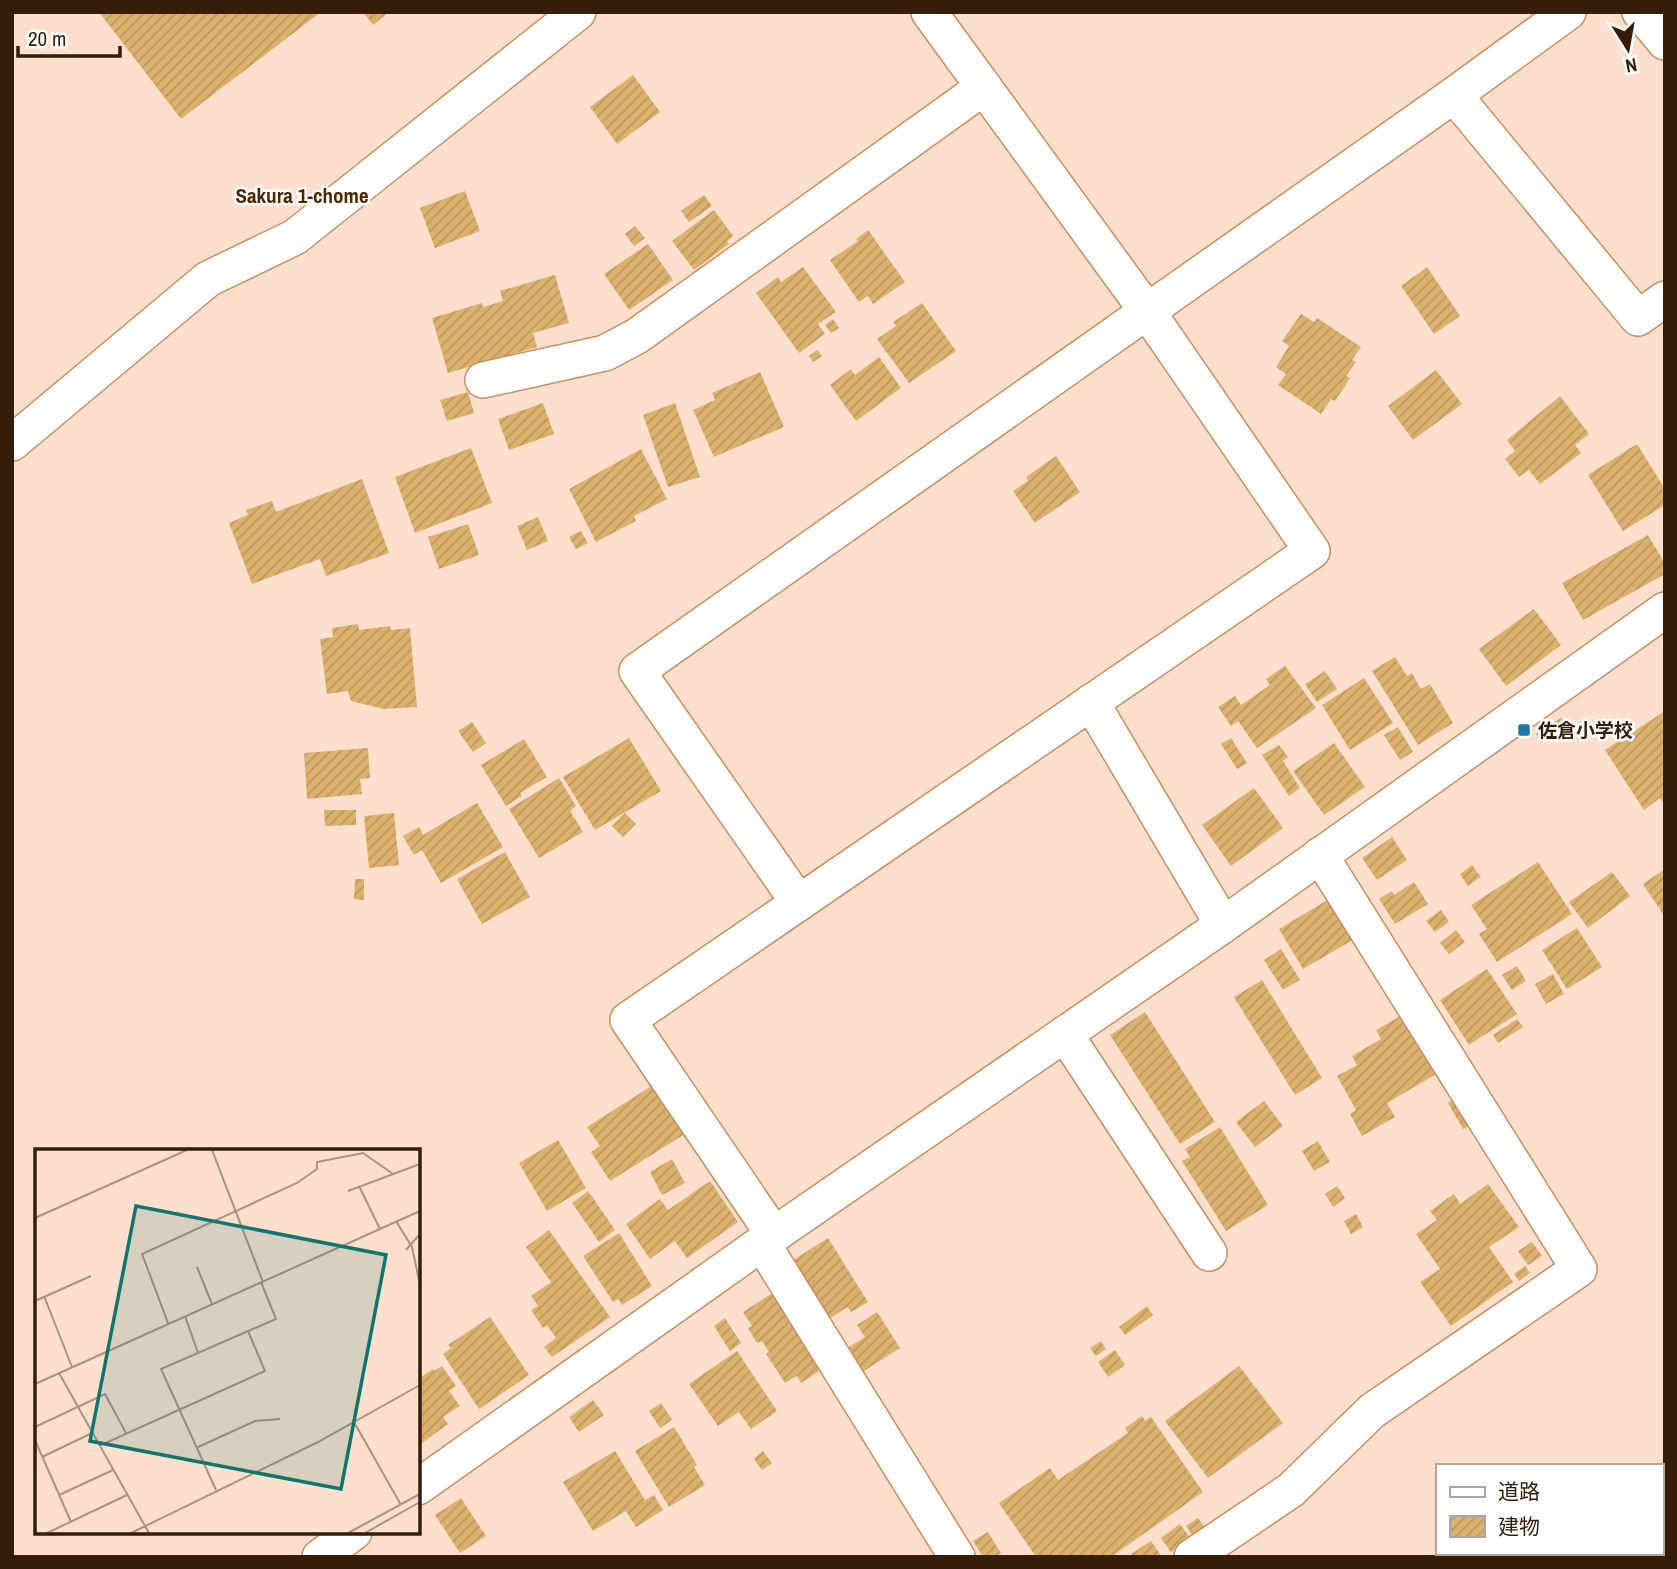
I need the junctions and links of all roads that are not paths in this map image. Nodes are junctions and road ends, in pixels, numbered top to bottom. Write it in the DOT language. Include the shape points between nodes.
graph roads {
  1 [pos="578,12"];
  2 [pos="929,12"];
  3 [pos="1568,12"];
  4 [pos="1640,12"];
  5 [pos="1665,42"];
  6 [pos="984,87"];
  7 [pos="1454,95"];
  8 [pos="1665,299"];
  9 [pos="1147,311"];
  10 [pos="483,380"];
  11 [pos="12,443"];
  12 [pos="1665,610"];
  13 [pos="1091,702"];
  14 [pos="1320,855"];
  15 [pos="799,903"];
  16 [pos="1223,925"];
  17 [pos="1065,1034"];
  18 [pos="768,1239"];
  19 [pos="1209,1252"];
  20 [pos="420,1486"];
  21 [pos="351,1534"];
  22 [pos="320,1557"];
  23 [pos="957,1557"];
  24 [pos="1192,1557"];
  1 -- 11 [label="street" via="295,237 208,279"];
  2 -- 6 [label="street"];
  3 -- 7 [label="street"];
  4 -- 5 [label="street"];
  6 -- 9 [label="street"];
  6 -- 10 [label="street" via="637,335 605,353"];
  7 -- 8 [label="street" via="1639,318"];
  7 -- 9 [label="street"];
  9 -- 13 [label="street" via="1312,551"];
  9 -- 15 [label="street" via="637,671"];
  12 -- 14 [label="street"];
  13 -- 15 [label="street"];
  13 -- 16 [label="street"];
  14 -- 16 [label="street"];
  14 -- 24 [label="street" via="1579,1269 1372,1411 1291,1490"];
  15 -- 18 [label="street" via="628,1020"];
  16 -- 17 [label="street"];
  17 -- 18 [label="street"];
  17 -- 19 [label="street"];
  18 -- 20 [label="street"];
  18 -- 23 [label="street"];
  21 -- 22 [label="street"];
}
